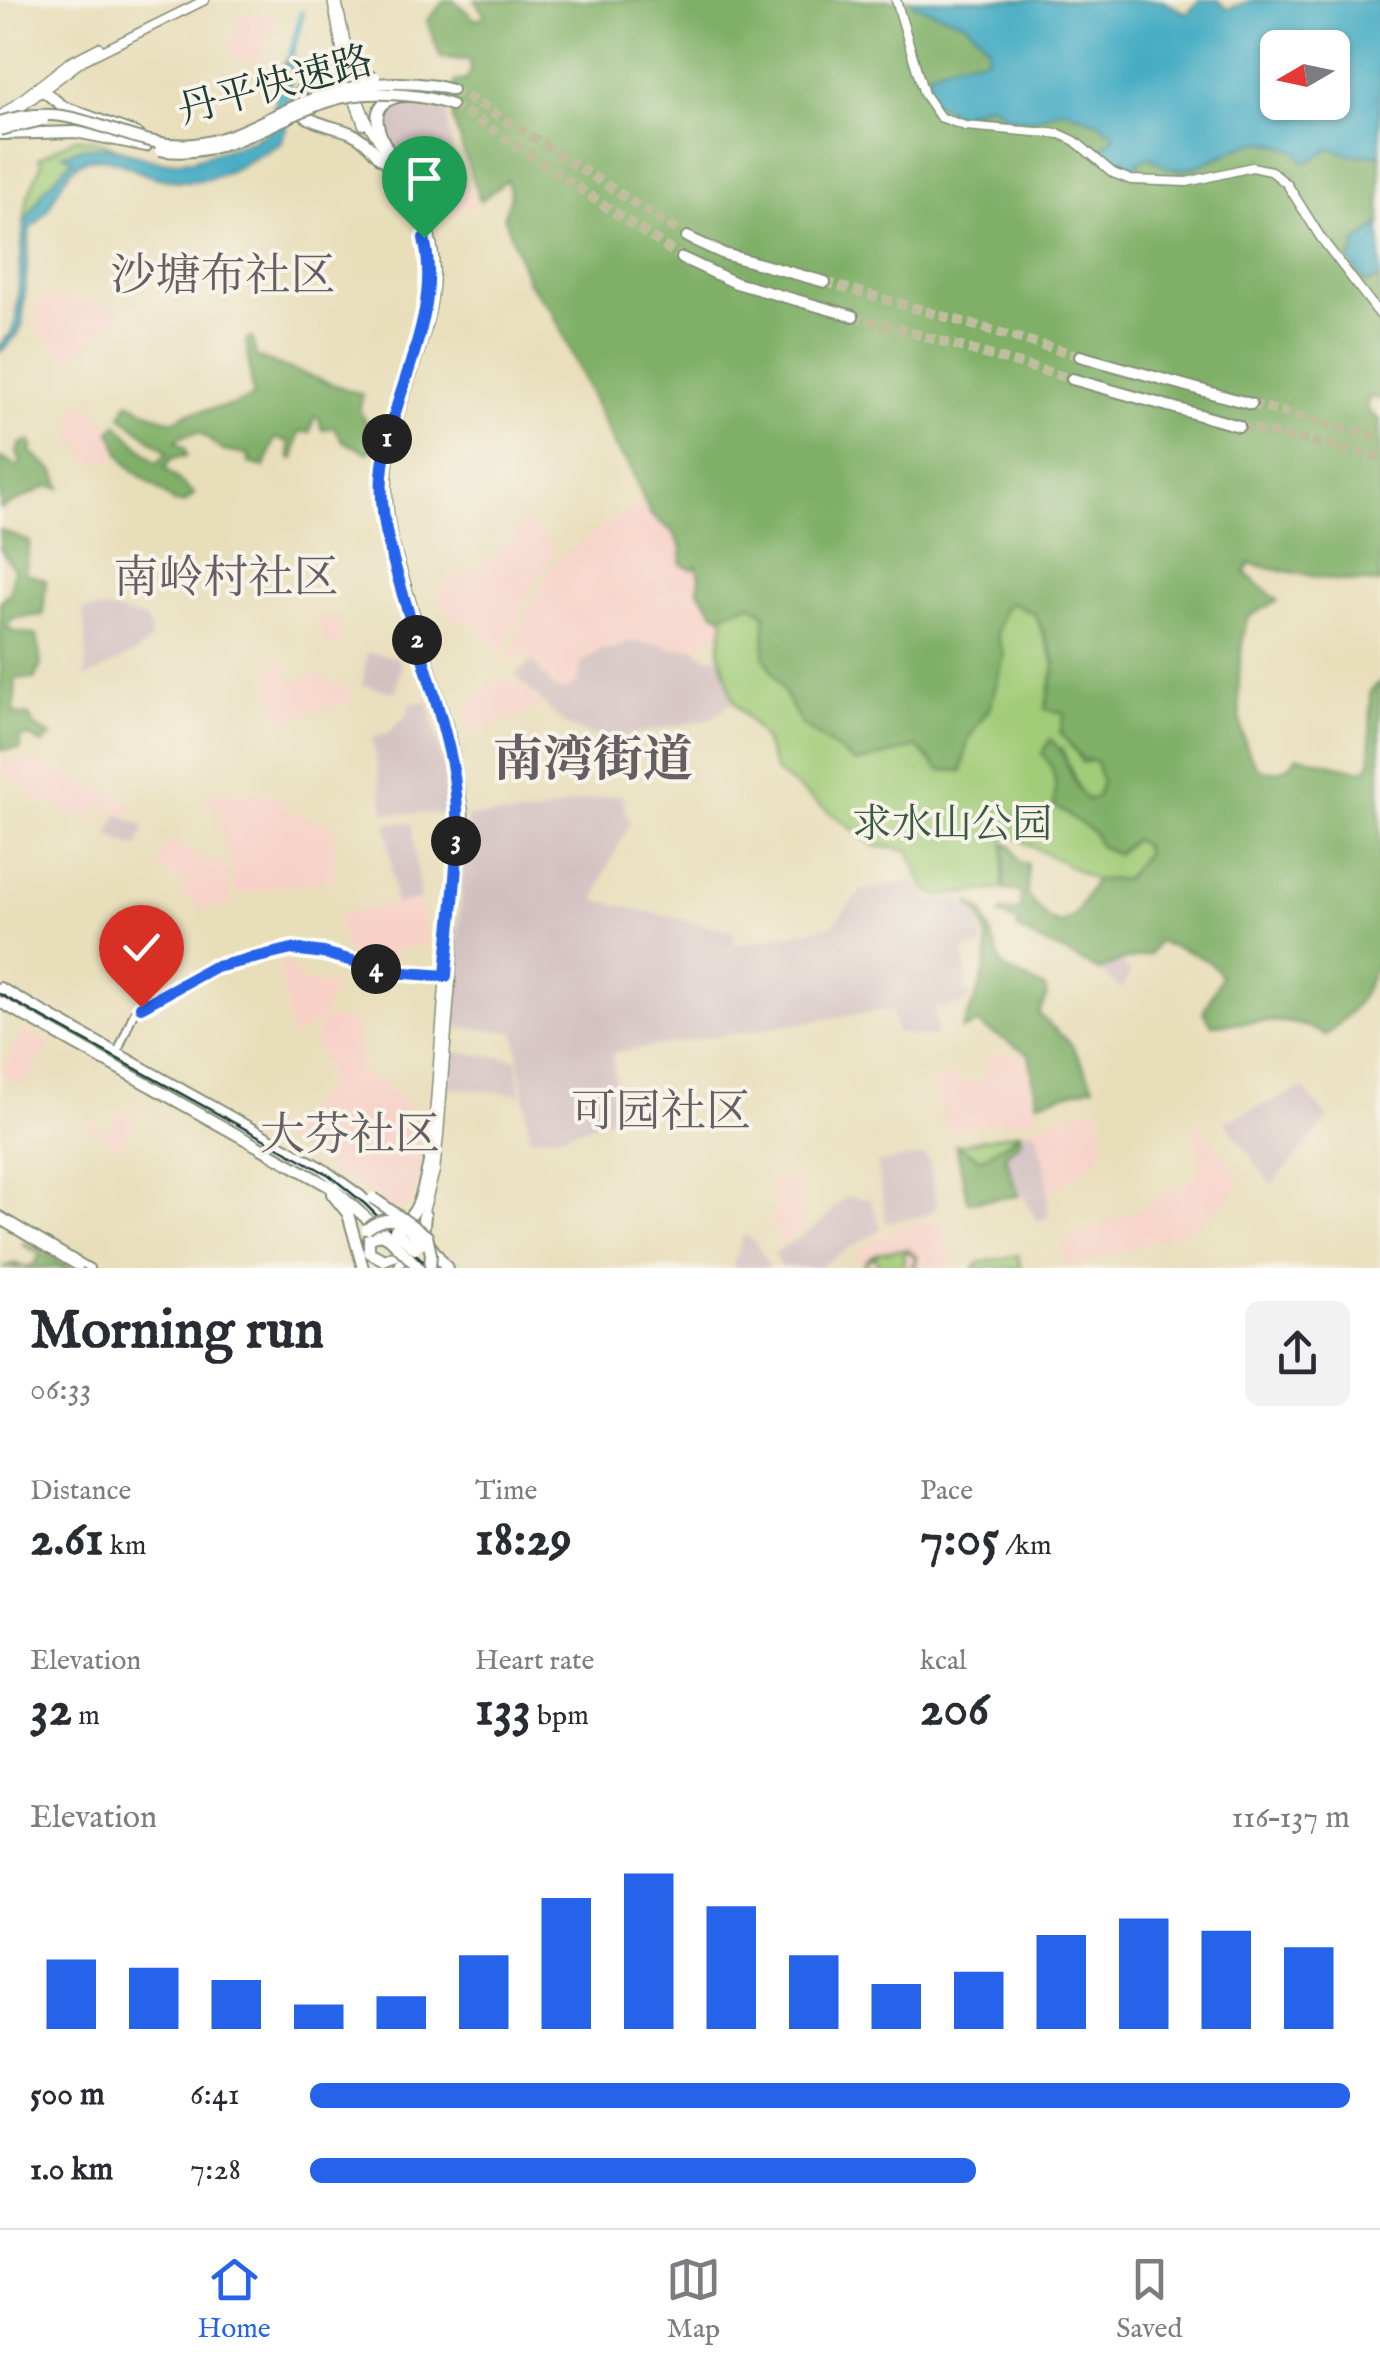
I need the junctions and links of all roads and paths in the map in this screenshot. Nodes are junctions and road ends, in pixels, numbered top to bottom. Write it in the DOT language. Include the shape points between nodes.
graph roads {
  1 [pos="201,0"];
  2 [pos="335,0"];
  3 [pos="896,0"];
  4 [pos="436,86"];
  5 [pos="42,90"];
  6 [pos="452,90"];
  7 [pos="421,97"];
  8 [pos="451,105"];
  9 [pos="0,125"];
  10 [pos="186,145"];
  11 [pos="146,146"];
  12 [pos="381,159"];
  13 [pos="418,203"];
  14 [pos="687,237"];
  15 [pos="682,258"];
  16 [pos="778,270"];
  17 [pos="823,282"];
  18 [pos="432,289"];
  19 [pos="776,294"];
  20 [pos="1380,315"];
  21 [pos="853,316"];
  22 [pos="1080,356"];
  23 [pos="1074,380"];
  24 [pos="1251,404"];
  25 [pos="1239,426"];
  26 [pos="449,977"];
  27 [pos="0,988"];
  28 [pos="0,1002"];
  29 [pos="117,1052"];
  30 [pos="112,1067"];
  31 [pos="431,1154"];
  32 [pos="313,1177"];
  33 [pos="339,1180"];
  34 [pos="360,1196"];
  35 [pos="425,1215"];
  36 [pos="0,1218"];
  37 [pos="392,1234"];
  38 [pos="361,1255"];
  39 [pos="413,1255"];
  40 [pos="79,1268"];
  41 [pos="90,1268"];
  42 [pos="366,1268"];
  43 [pos="395,1268"];
  44 [pos="438,1268"];
  1 -- 5 [label="main road" via="82,61"];
  1 -- 9 [label="main road" via="83,54"];
  2 -- 12 [label="main road" via="350,91"];
  2 -- 13 [label="main road" via="365,117"];
  3 -- 20 [label="main road" via="924,94 946,121 1060,134 1131,180 1186,182 1252,168 1271,171 1288,184"];
  4 -- 6 [label="highway, 丹平快速路"];
  4 -- 10 [label="highway, 丹平快速路, bridge" via="358,84 228,136"];
  4 -- 12 [label="highway, bridge" via="338,74 307,81 299,97 306,118 351,133"];
  5 -- 9 [label="main road"];
  5 -- 10 [label="highway, bridge" via="64,107"];
  7 -- 8 [label="highway, 丹平快速路"];
  7 -- 11 [label="highway, 丹平快速路, bridge" via="342,97 201,151"];
  7 -- 13 [label="highway, bridge" via="389,100 377,114 379,135"];
  9 -- 10 [label="highway, 丹平快速路, bridge" via="24,115 66,114 156,143"];
  9 -- 11 [label="highway, bridge"];
  9 -- 11 [label="highway, 丹平快速路, bridge" via="68,121"];
  12 -- 18 [label="main road" via="420,220"];
  13 -- 18 [label="main road" via="432,236"];
  14 -- 16 [label="highway"];
  15 -- 19 [label="highway"];
  16 -- 17 [label="highway"];
  16 -- 19 [label="highway" via="767,279"];
  16 -- 19 [label="highway" via="792,277 792,286"];
  18 -- 26 [label="main road" via="390,428 382,494 388,542 456,790"];
  19 -- 21 [label="highway"];
  22 -- 24 [label="highway"];
  23 -- 25 [label="highway"];
  26 -- 29 [label="main road" via="380,970 309,949 232,961 141,1007"];
  26 -- 31 [label="main road"];
  26 -- 35 [label="main road" via="437,1160"];
  27 -- 29 [label="highway"];
  28 -- 30 [label="highway"];
  29 -- 30 [label="main road"];
  29 -- 33 [label="highway"];
  30 -- 32 [label="highway"];
  31 -- 34 [label="highway" via="408,1221 394,1222"];
  31 -- 39 [label="main road"];
  32 -- 37 [label="highway"];
  32 -- 38 [label="highway" via="342,1203"];
  33 -- 34 [label="highway"];
  33 -- 44 [label="highway, bridge" via="427,1236"];
  34 -- 37 [label="highway"];
  35 -- 43 [label="main road"];
  35 -- 44 [label="highway" via="423,1236"];
  36 -- 40 [label="main road"];
  36 -- 41 [label="main road"];
  37 -- 39 [label="highway, bridge"];
  37 -- 39 [label="highway" via="374,1236 369,1252 384,1260"];
  38 -- 39 [label="highway, bridge" via="367,1229 396,1220 407,1225"];
  38 -- 42 [label="highway"];
  39 -- 43 [label="main road"];
  39 -- 44 [label="highway"];
}
